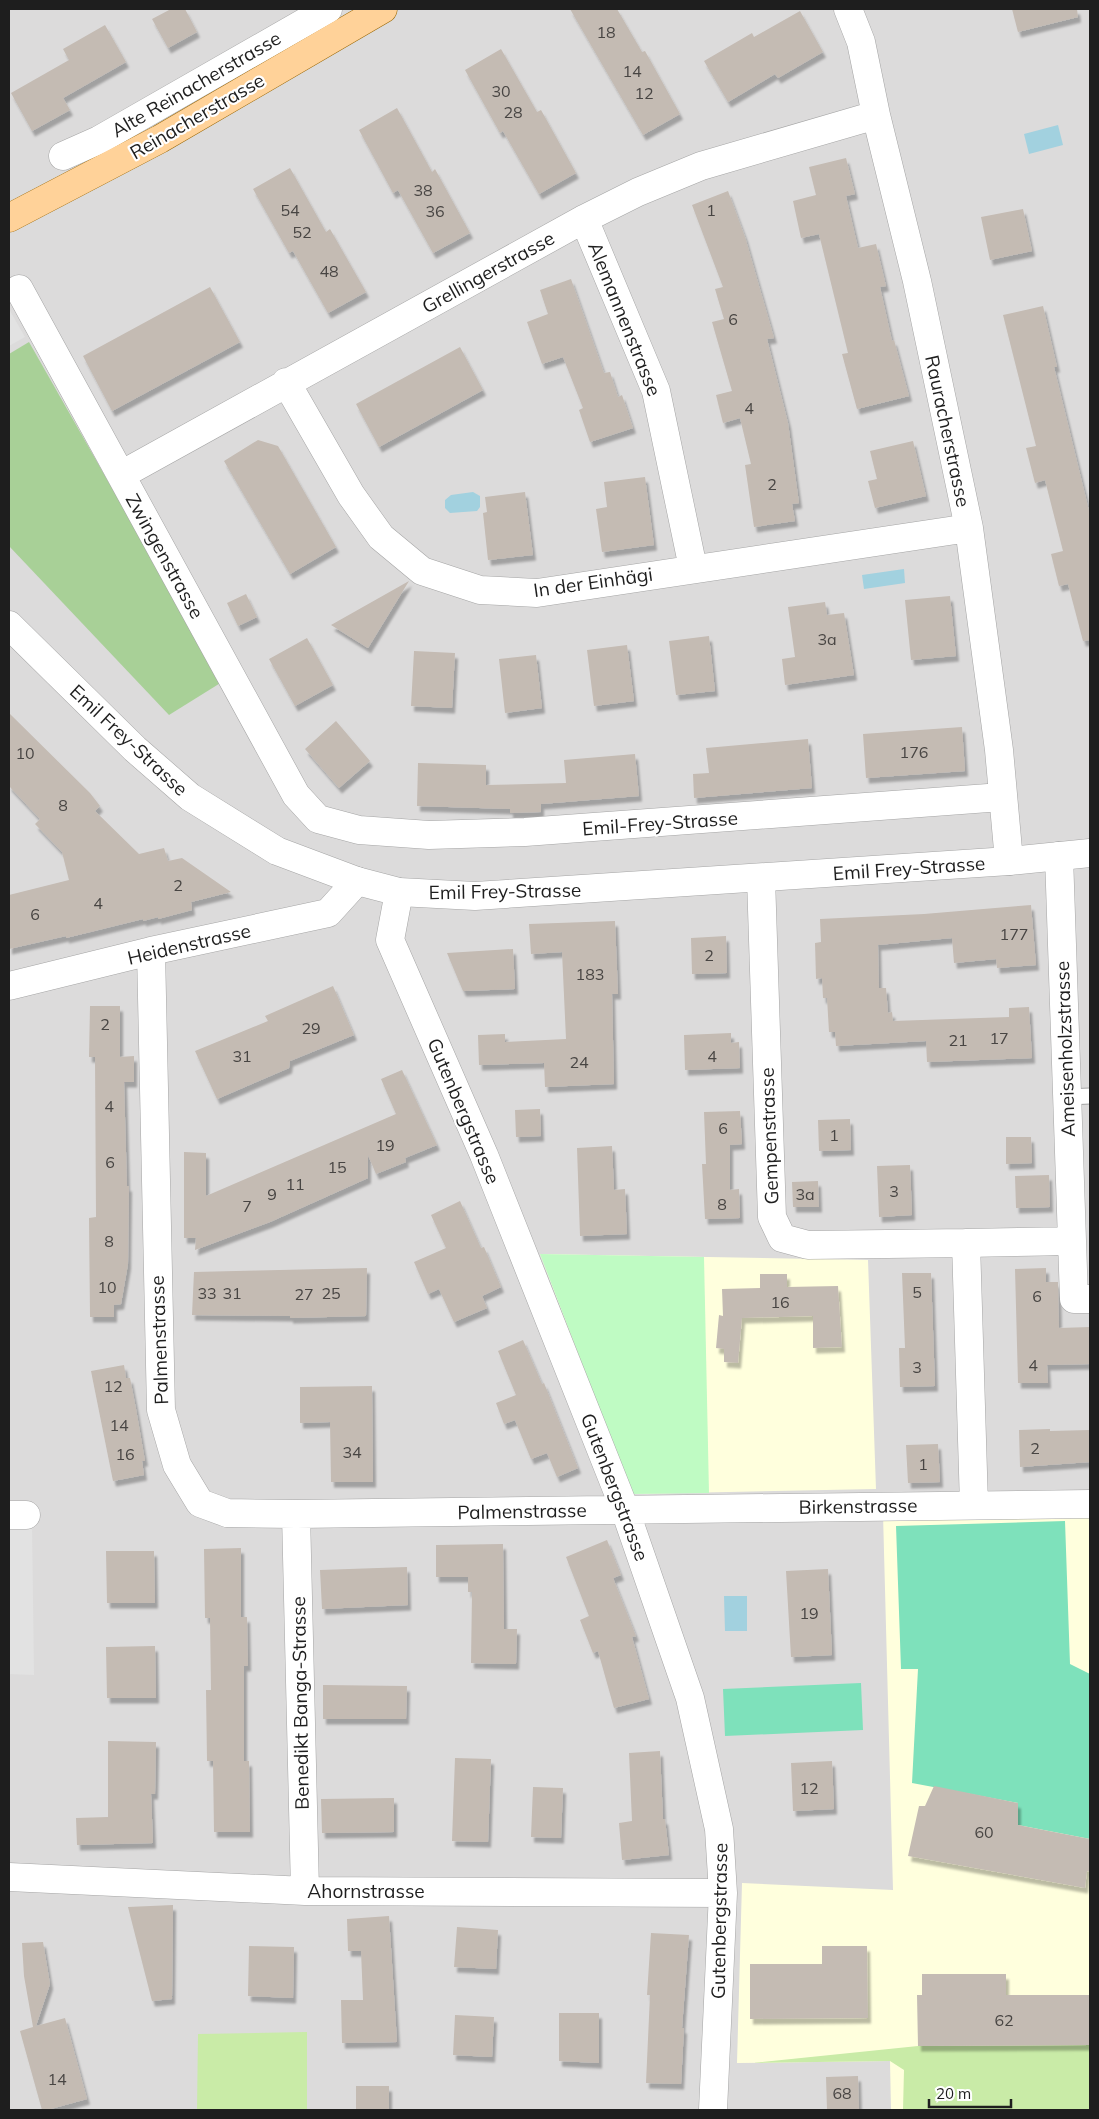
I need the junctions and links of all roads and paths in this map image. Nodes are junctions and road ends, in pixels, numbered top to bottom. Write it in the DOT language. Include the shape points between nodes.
graph roads {
  1 [pos="328,9"];
  2 [pos="383,9"];
  3 [pos="848,9"];
  4 [pos="876,115"];
  5 [pos="63,156"];
  6 [pos="9,218"];
  7 [pos="584,219"];
  8 [pos="19,289"];
  9 [pos="286,382"];
  10 [pos="121,475"];
  11 [pos="969,528"];
  12 [pos="693,568"];
  13 [pos="9,625"];
  14 [pos="1002,798"];
  15 [pos="318,818"];
  16 [pos="1090,853"];
  17 [pos="1059,856"];
  18 [pos="1009,861"];
  19 [pos="761,878"];
  20 [pos="357,881"];
  21 [pos="399,892"];
  22 [pos="151,951"];
  23 [pos="9,986"];
  24 [pos="1079,1097"];
  25 [pos="1072,1241"];
  26 [pos="966,1243"];
  27 [pos="1090,1299"];
  28 [pos="974,1504"];
  29 [pos="1090,1504"];
  30 [pos="625,1510"];
  31 [pos="296,1514"];
  32 [pos="9,1877"];
  33 [pos="305,1891"];
  34 [pos="723,1893"];
  35 [pos="714,2110"];
  1 -- 5 [label="street, Alte Reinacherstrasse" via="99,140"];
  2 -- 6 [label="main road, Reinacherstrasse" via="160,139"];
  3 -- 4 [label="street, Rauracherstrasse" via="861,42"];
  4 -- 7 [label="street, Grellingerstrasse" via="701,166"];
  4 -- 11 [label="street, Rauracherstrasse" via="917,281"];
  7 -- 9 [label="street, Grellingerstrasse"];
  7 -- 12 [label="street, Alemannenstrasse" via="656,391"];
  8 -- 10 [label="street, Zwingenstrasse"];
  9 -- 10 [label="street, Grellingerstrasse"];
  9 -- 12 [label="street, In der Einhägi" via="351,495 381,537 422,572 480,590 537,592"];
  10 -- 15 [label="street, Zwingenstrasse" via="296,794"];
  11 -- 12 [label="street, In der Einhägi"];
  11 -- 14 [label="street, Rauracherstrasse" via="999,750"];
  13 -- 20 [label="street, Emil Frey-Strasse" via="135,749 190,797 277,851"];
  14 -- 15 [label="street, Emil-Frey-Strasse" via="516,832 430,835 359,830"];
  14 -- 18 [label="street, Rauracherstrasse"];
  16 -- 17 [label="street, Emil Frey-Strasse"];
  17 -- 18 [label="street, Emil Frey-Strasse"];
  17 -- 24 [label="street, Ameisenholzstrasse"];
  18 -- 19 [label="street, Emil Frey-Strasse"];
  19 -- 21 [label="street, Emil Frey-Strasse" via="475,896"];
  19 -- 26 [label="street, Gempenstrasse" via="772,1217 782,1238 808,1245"];
  20 -- 21 [label="street, Emil Frey-Strasse"];
  20 -- 22 [label="street, Heidenstrasse" via="328,913"];
  21 -- 30 [label="street, Gutenbergstrasse" via="390,940 484,1155"];
  22 -- 23 [label="street, Heidenstrasse"];
  22 -- 31 [label="street, Palmenstrasse" via="161,1410 177,1465 200,1503 227,1513"];
  24 -- 25 [label="street, Ameisenholzstrasse"];
  25 -- 26 [label="street"];
  25 -- 27 [label="street, Ameisenholzstrasse" via="1074,1299"];
  26 -- 28 [label="street"];
  28 -- 29 [label="street, Birkenstrasse"];
  28 -- 30 [label="street, Birkenstrasse"];
  30 -- 31 [label="street, Palmenstrasse"];
  30 -- 34 [label="street, Gutenbergstrasse" via="690,1698 719,1829"];
  31 -- 33 [label="street, Benedikt Banga-Strasse"];
  32 -- 33 [label="street, Ahornstrasse"];
  33 -- 34 [label="street, Ahornstrasse"];
  34 -- 35 [label="street, Gutenbergstrasse"];
}
